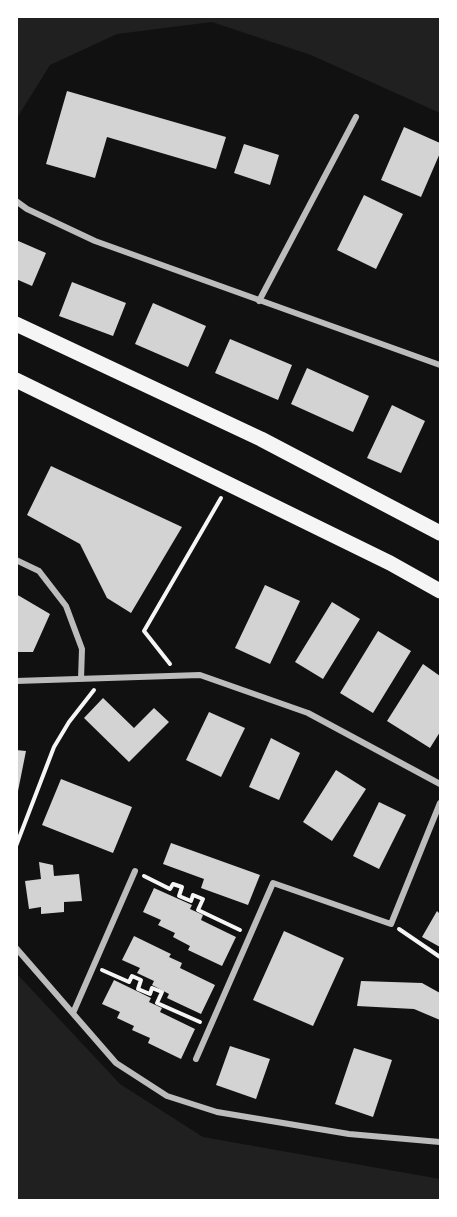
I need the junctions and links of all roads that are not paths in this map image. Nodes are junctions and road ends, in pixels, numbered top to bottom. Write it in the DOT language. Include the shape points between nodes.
graph roads {
  1 [pos="356,117"];
  2 [pos="16,201"];
  3 [pos="259,301"];
  4 [pos="16,324"];
  5 [pos="441,365"];
  6 [pos="16,380"];
  7 [pos="441,533"];
  8 [pos="16,560"];
  9 [pos="441,591"];
  10 [pos="81,679"];
  11 [pos="16,681"];
  12 [pos="441,784"];
  13 [pos="441,803"];
  14 [pos="135,872"];
  15 [pos="16,948"];
  16 [pos="73,1013"];
  17 [pos="196,1059"];
  18 [pos="441,1142"];
  1 -- 3 [label="street"];
  2 -- 3 [label="street" via="95,241"];
  3 -- 5 [label="street"];
  4 -- 7 [label="main road" via="261,439"];
  6 -- 9 [label="main road"];
  8 -- 10 [label="street" via="39,571 66,606 82,649"];
  10 -- 11 [label="street"];
  10 -- 12 [label="street" via="200,675 308,713"];
  13 -- 17 [label="street" via="391,924 273,883"];
  14 -- 16 [label="street"];
  15 -- 16 [label="street"];
  16 -- 18 [label="street" via="116,1063 167,1096 217,1112 349,1134"];
}
